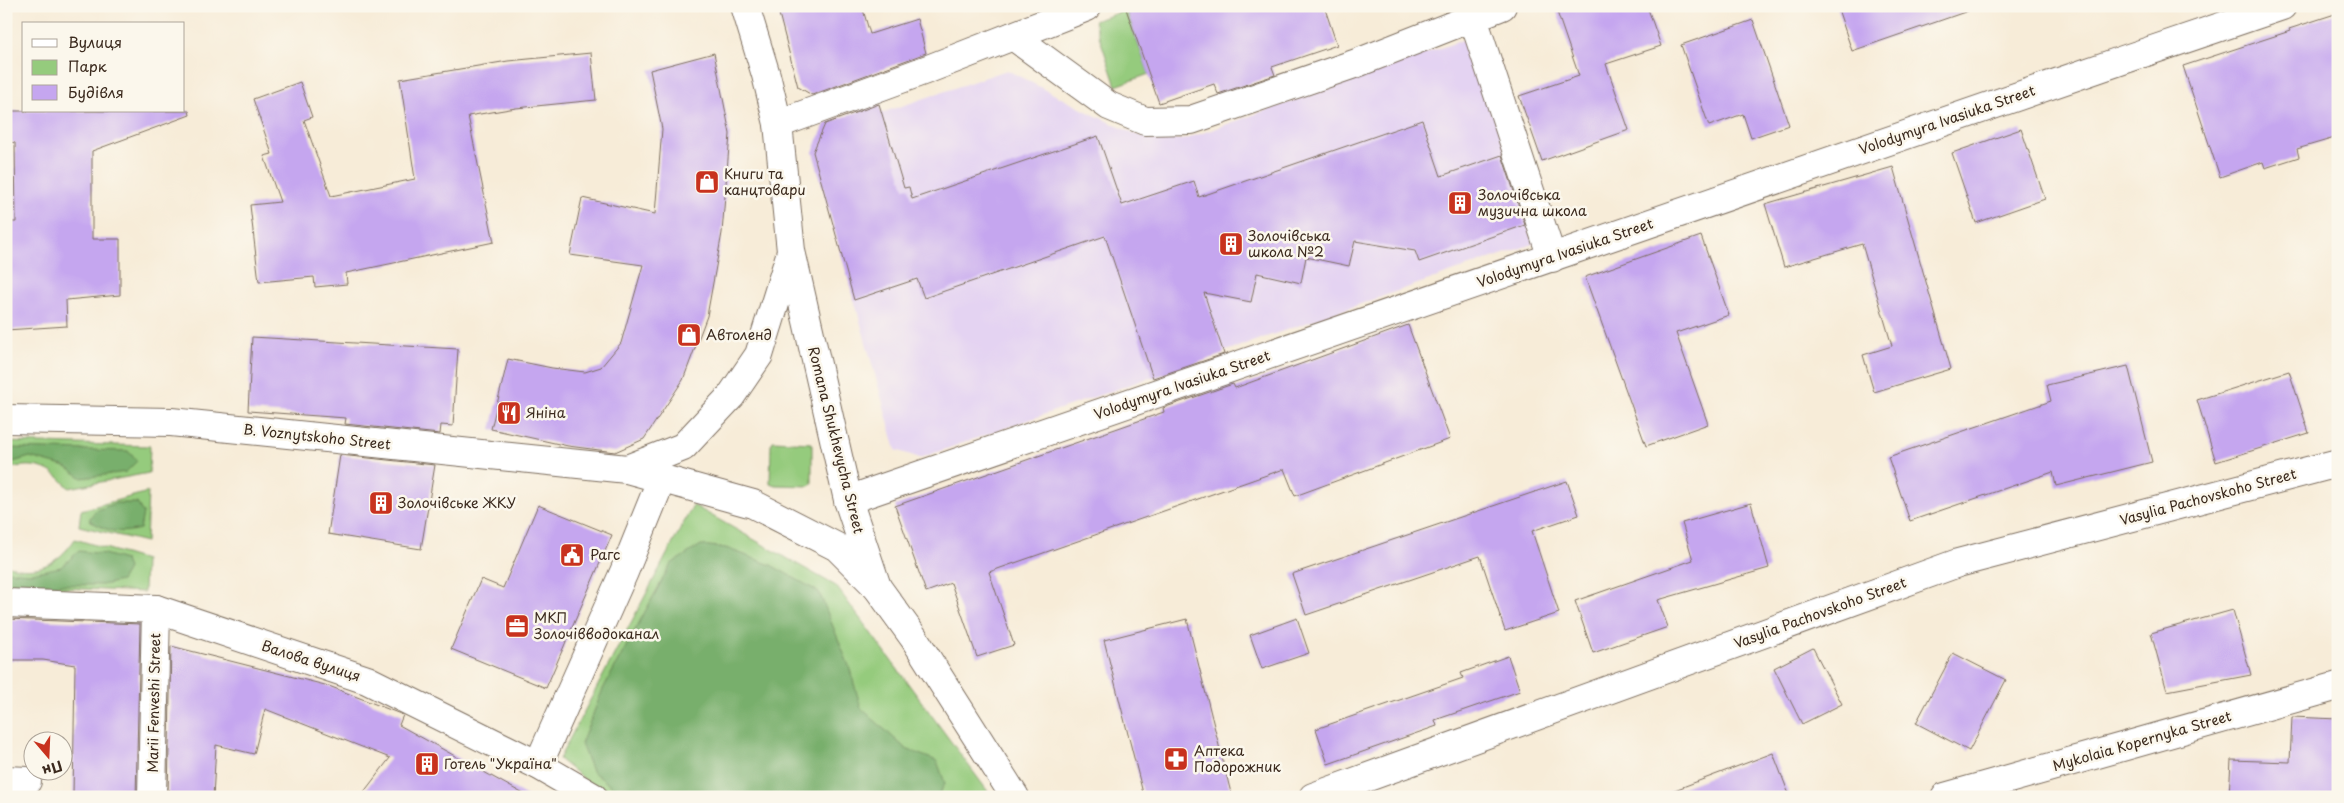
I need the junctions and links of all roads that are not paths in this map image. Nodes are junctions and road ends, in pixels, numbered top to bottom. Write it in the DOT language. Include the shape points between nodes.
graph roads {
  1 [pos="745,6"];
  2 [pos="1502,6"];
  3 [pos="2282,6"];
  4 [pos="1087,7"];
  5 [pos="1473,18"];
  6 [pos="1013,36"];
  7 [pos="778,124"];
  8 [pos="791,251"];
  9 [pos="1552,258"];
  10 [pos="6,419"];
  11 [pos="2338,463"];
  12 [pos="627,469"];
  13 [pos="662,478"];
  14 [pos="848,500"];
  15 [pos="876,588"];
  16 [pos="6,603"];
  17 [pos="156,609"];
  18 [pos="2338,686"];
  19 [pos="538,764"];
  20 [pos="152,797"];
  21 [pos="593,797"];
  22 [pos="1015,797"];
  23 [pos="1313,797"];
  24 [pos="1945,797"];
  1 -- 7 [label="street, Romana Shukhevycha Street"];
  2 -- 5 [label="street"];
  3 -- 9 [label="street, Volodymyra Ivasiuka Street"];
  4 -- 6 [label="street"];
  5 -- 6 [label="street" via="1357,63 1191,120 1144,121 1109,106"];
  5 -- 9 [label="street"];
  6 -- 7 [label="street"];
  7 -- 8 [label="street, Romana Shukhevycha Street"];
  8 -- 12 [label="street, B. Voznytskoho Street" via="759,355 730,396 683,447"];
  8 -- 14 [label="street, Romana Shukhevycha Street"];
  9 -- 14 [label="street, Volodymyra Ivasiuka Street"];
  10 -- 12 [label="street, B. Voznytskoho Street" via="171,422"];
  11 -- 23 [label="street, Vasylia Pachovskoho Street" via="1958,563"];
  12 -- 13 [label="street, B. Voznytskoho Street"];
  13 -- 15 [label="street, B. Voznytskoho Street" via="753,504 838,547"];
  13 -- 19 [label="street" via="624,572"];
  14 -- 15 [label="street, Romana Shukhevycha Street"];
  15 -- 22 [label="street, Romana Shukhevycha Street" via="914,638"];
  16 -- 17 [label="street, Валова вулиця"];
  17 -- 19 [label="street, Валова вулиця" via="367,680"];
  17 -- 20 [label="street, Marii Fenveshi Street"];
  18 -- 24 [label="street, Mykolaia Kopernyka Street"];
  19 -- 21 [label="street, Валова вулиця"];
}
